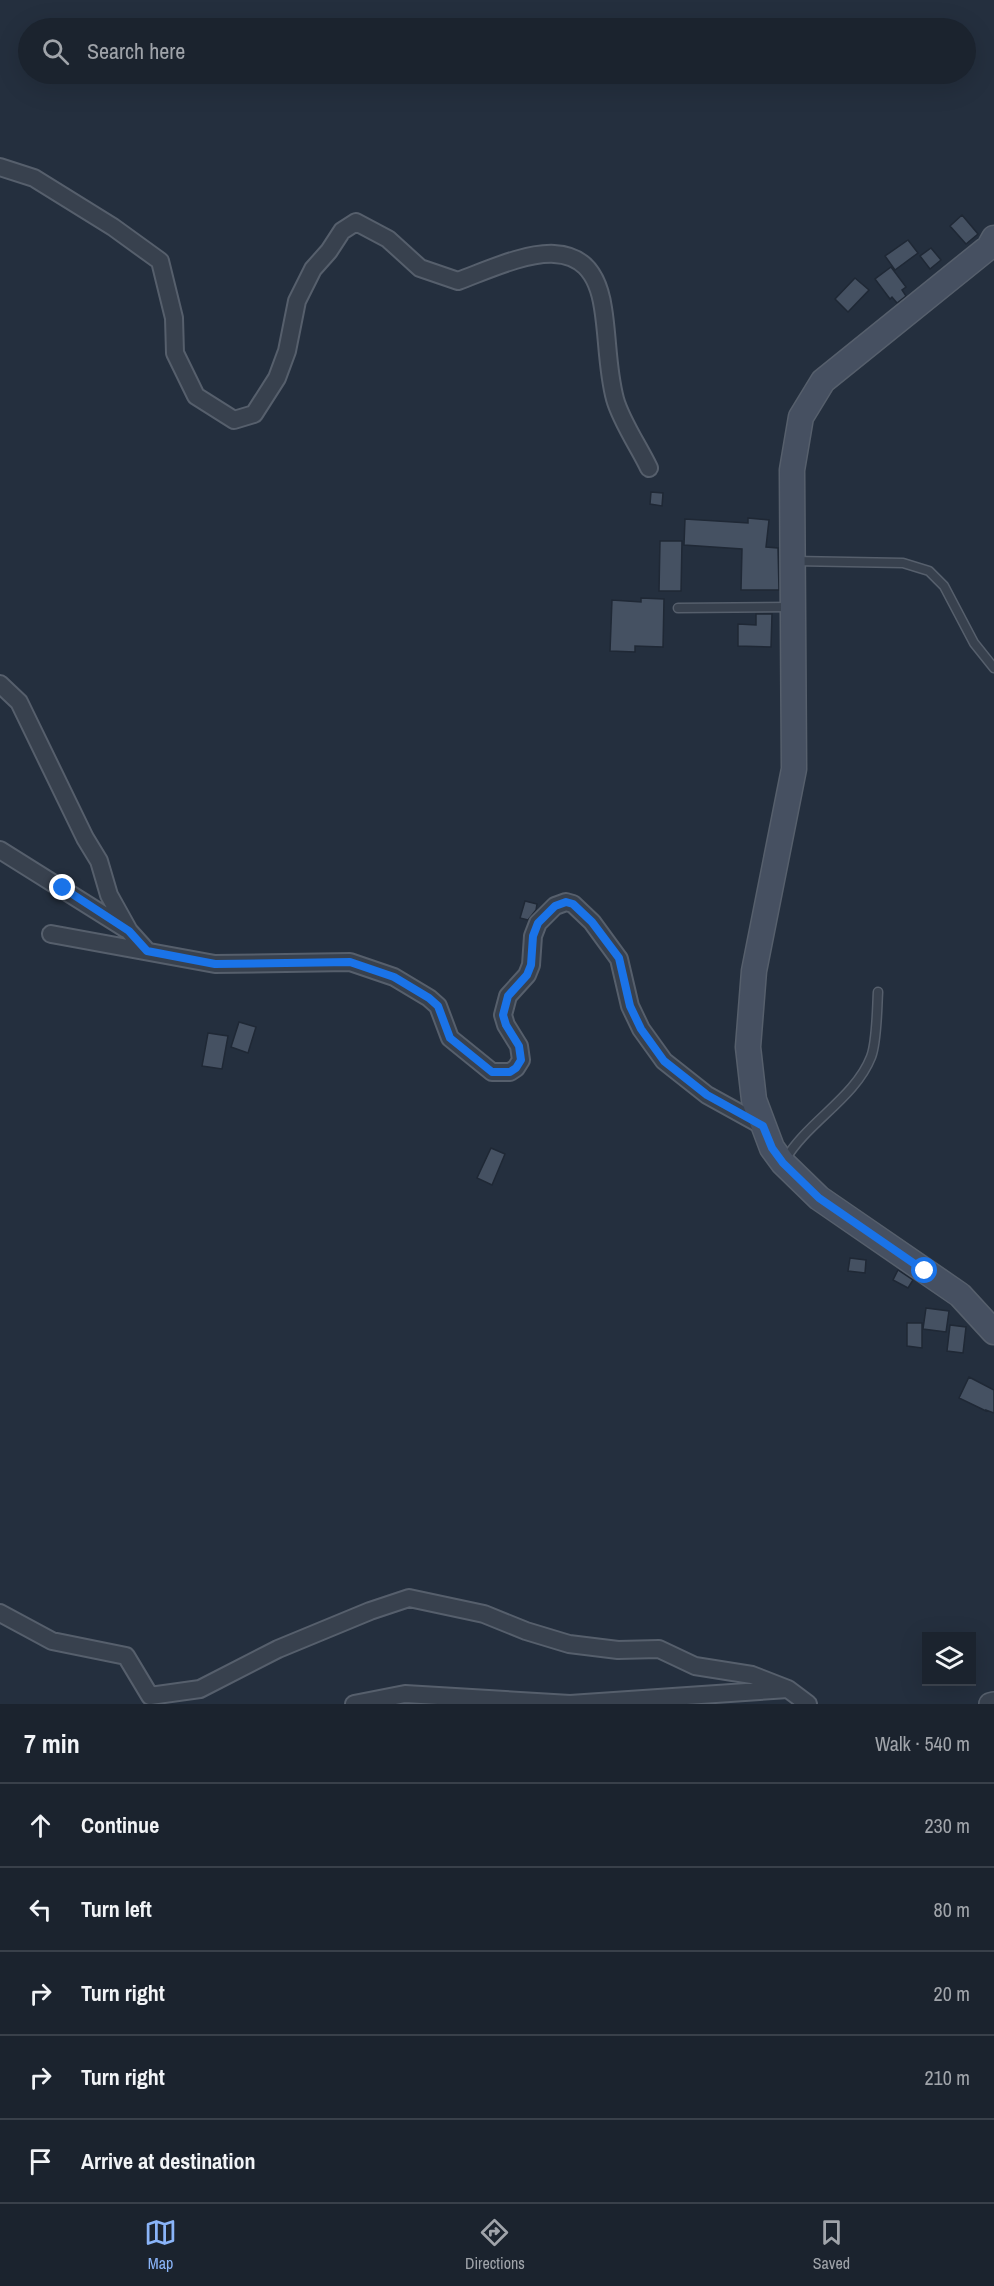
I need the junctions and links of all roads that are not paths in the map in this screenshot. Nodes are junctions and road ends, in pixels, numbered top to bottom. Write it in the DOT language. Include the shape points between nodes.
graph roads {
  1 [pos="0,167"];
  2 [pos="994,238"];
  3 [pos="649,468"];
  4 [pos="794,561"];
  5 [pos="793,607"];
  6 [pos="678,608"];
  7 [pos="994,668"];
  8 [pos="0,684"];
  9 [pos="0,850"];
  10 [pos="129,931"];
  11 [pos="51,934"];
  12 [pos="147,951"];
  13 [pos="878,992"];
  14 [pos="763,1126"];
  15 [pos="783,1163"];
  16 [pos="994,1332"];
  17 [pos="0,1613"];
  18 [pos="788,1689"];
  19 [pos="354,1704"];
  20 [pos="808,1704"];
  1 -- 3 [label="street" via="34,178 160,261 174,318 175,353 196,396 234,420 254,414 277,378 297,301 313,269 342,231 357,222 388,239 420,268 458,281 522,257 550,252 577,258 594,275 603,306 616,401"];
  2 -- 4 [label="main road" via="989,247 823,381 801,417 792,470"];
  4 -- 5 [label="main road"];
  4 -- 7 [label="lane" via="903,563 929,572 944,586 974,643"];
  5 -- 6 [label="lane"];
  5 -- 14 [label="main road" via="794,769 754,971 748,1047 754,1100"];
  8 -- 10 [label="street" via="20,702 99,861 108,895"];
  9 -- 10 [label="street"];
  10 -- 12 [label="street"];
  11 -- 12 [label="street"];
  12 -- 14 [label="street" via="215,964 350,962 394,977 429,998 438,1006 450,1038 492,1072 510,1072 521,1060 519,1046 503,1015 508,996 527,975 538,923 555,906 566,902 592,922 619,958 630,1006 664,1061 707,1095"];
  13 -- 15 [label="lane" via="872,1055 860,1078 794,1143"];
  14 -- 15 [label="main road"];
  15 -- 16 [label="main road" via="819,1198 960,1295"];
  17 -- 18 [label="street" via="52,1641 126,1656 150,1696 200,1689 278,1649 409,1598 484,1614 569,1644 618,1650 659,1649 695,1666 752,1675"];
  18 -- 19 [label="street" via="570,1704 405,1694"];
  18 -- 20 [label="street"];
}
